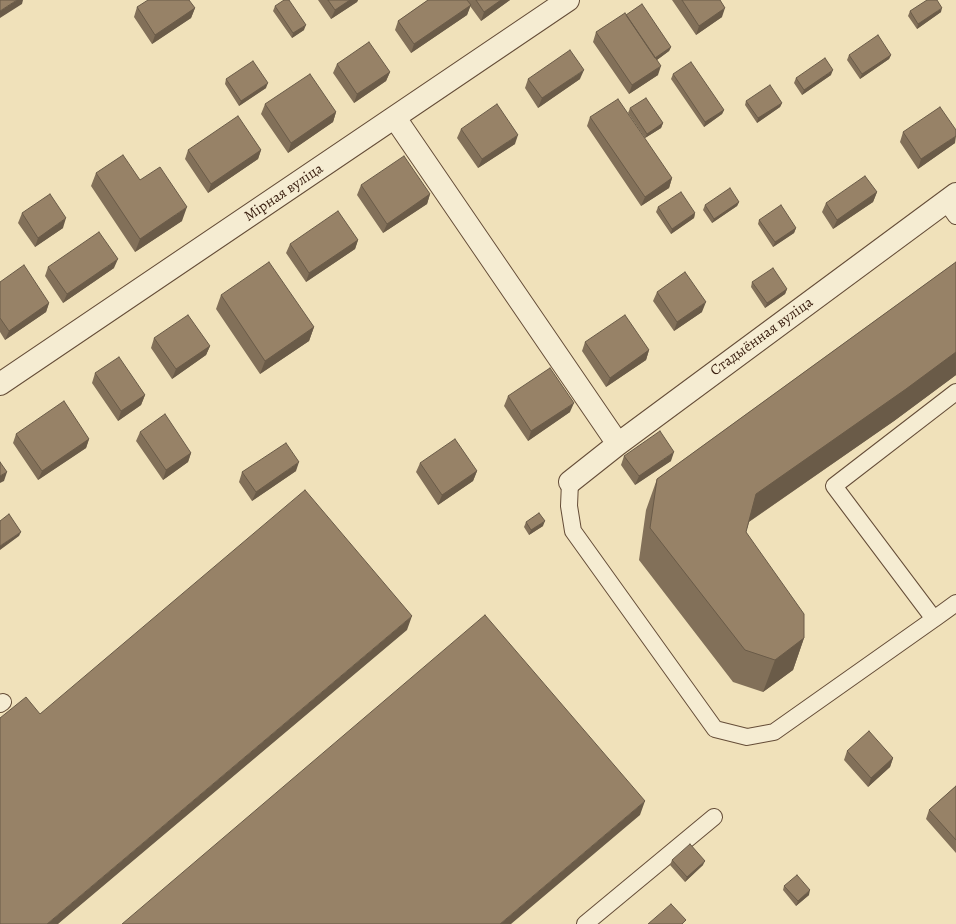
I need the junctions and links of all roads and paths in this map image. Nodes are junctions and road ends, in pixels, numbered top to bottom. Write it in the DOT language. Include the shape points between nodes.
graph roads {
  1 [pos="568,0"];
  2 [pos="395,118"];
  3 [pos="953,204"];
  4 [pos="0,384"];
  5 [pos="956,392"];
  6 [pos="618,444"];
  7 [pos="570,482"];
  8 [pos="956,603"];
  9 [pos="934,619"];
  10 [pos="714,817"];
  11 [pos="585,924"];
  1 -- 2 [label="street, Мірная вуліца"];
  2 -- 4 [label="street, Мірная вуліца"];
  2 -- 6 [label="street"];
  3 -- 6 [label="street, Стадыённая вуліца"];
  5 -- 9 [label="lane" via="834,486"];
  6 -- 7 [label="street, Стадыённая вуліца"];
  7 -- 9 [label="lane" via="569,506 573,531 715,729 747,736 774,732"];
  8 -- 9 [label="lane"];
  10 -- 11 [label="lane"];
}
